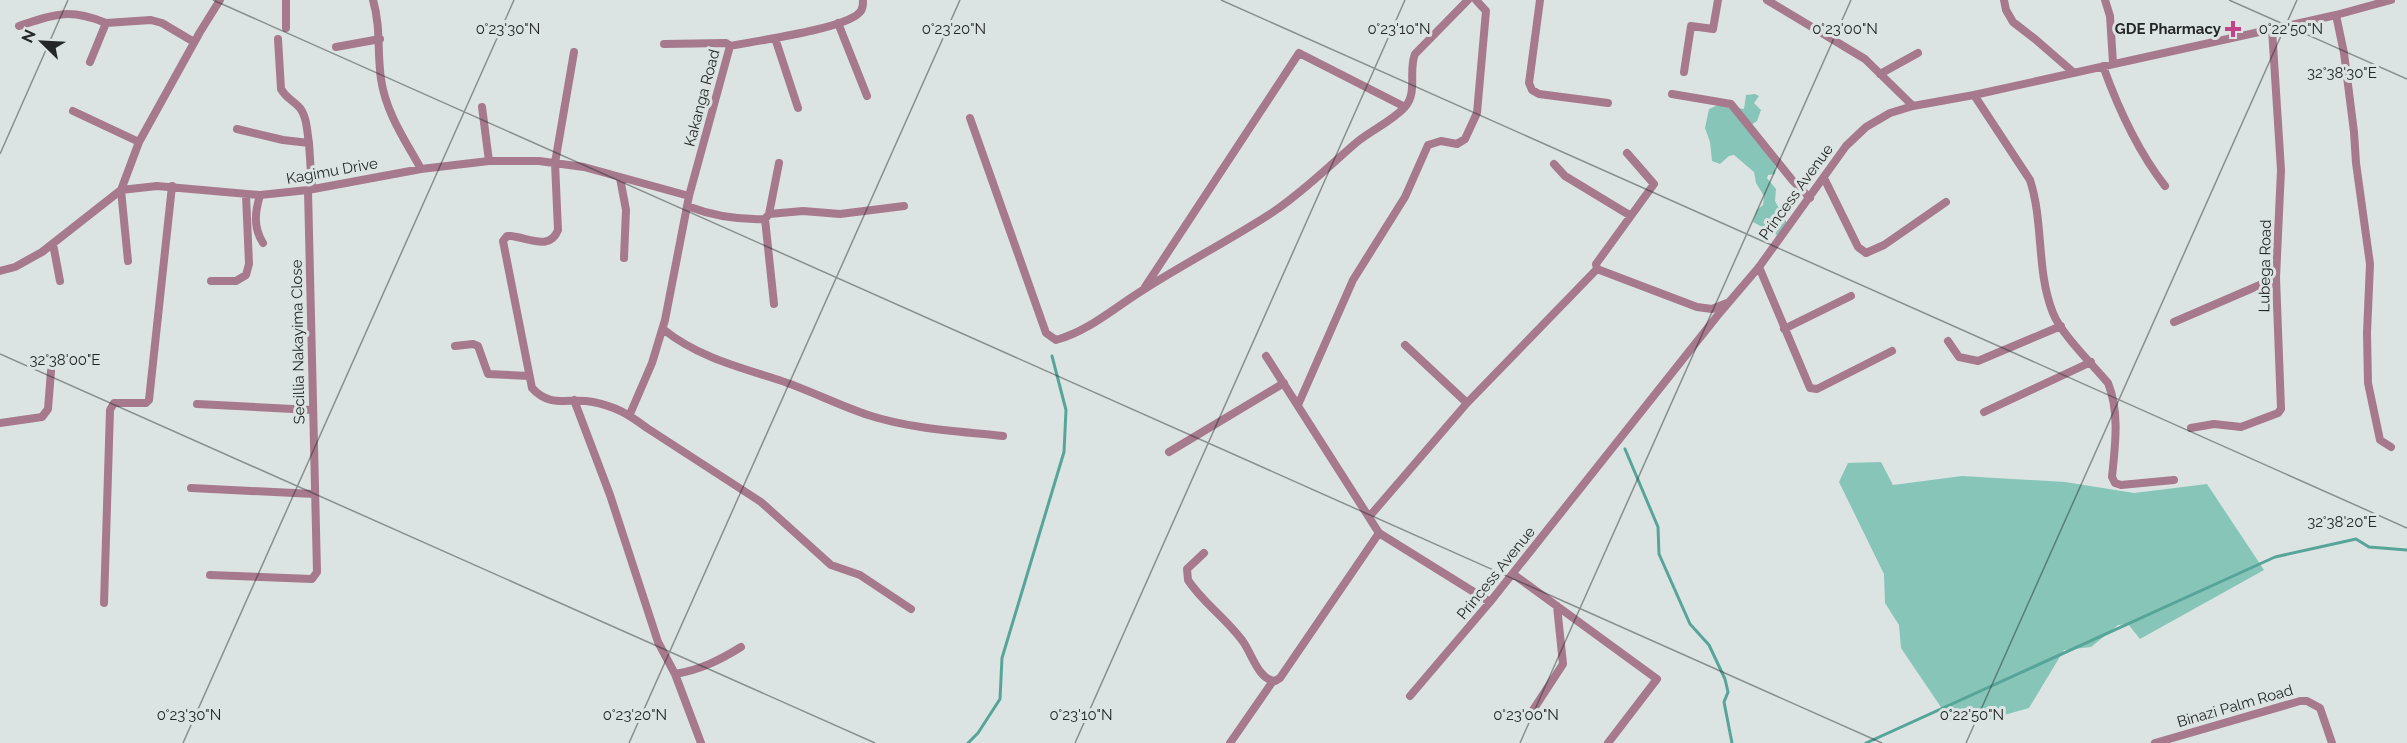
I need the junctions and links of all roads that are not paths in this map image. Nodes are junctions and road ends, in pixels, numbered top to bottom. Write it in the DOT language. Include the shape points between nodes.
graph roads {
  1 [pos="220,0"];
  2 [pos="286,0"];
  3 [pos="372,0"];
  4 [pos="863,0"];
  5 [pos="1468,0"];
  6 [pos="1476,0"];
  7 [pos="1540,0"];
  8 [pos="1718,0"];
  9 [pos="1767,0"];
  10 [pos="2004,0"];
  11 [pos="2105,0"];
  12 [pos="2391,0"];
  13 [pos="2365,3"];
  14 [pos="2336,15"];
  15 [pos="106,23"];
  16 [pos="838,23"];
  17 [pos="19,26"];
  18 [pos="286,28"];
  19 [pos="2272,28"];
  20 [pos="775,38"];
  21 [pos="278,39"];
  22 [pos="380,39"];
  23 [pos="194,42"];
  24 [pos="664,44"];
  25 [pos="730,46"];
  26 [pos="336,47"];
  27 [pos="574,52"];
  28 [pos="1918,53"];
  29 [pos="90,62"];
  30 [pos="2113,63"];
  31 [pos="2103,66"];
  32 [pos="1684,72"];
  33 [pos="2073,72"];
  34 [pos="1880,74"];
  35 [pos="1672,94"];
  36 [pos="1974,95"];
  37 [pos="867,96"];
  38 [pos="1608,103"];
  39 [pos="1913,106"];
  40 [pos="482,107"];
  41 [pos="1405,107"];
  42 [pos="798,108"];
  43 [pos="74,111"];
  44 [pos="970,118"];
  45 [pos="237,129"];
  46 [pos="139,142"];
  47 [pos="309,143"];
  48 [pos="1627,153"];
  49 [pos="489,161"];
  50 [pos="555,163"];
  51 [pos="779,163"];
  52 [pos="1554,164"];
  53 [pos="421,169"];
  54 [pos="620,178"];
  55 [pos="1824,178"];
  56 [pos="172,186"];
  57 [pos="2165,186"];
  58 [pos="121,190"];
  59 [pos="310,190"];
  60 [pos="246,195"];
  61 [pos="260,195"];
  62 [pos="1810,198"];
  63 [pos="688,201"];
  64 [pos="1946,202"];
  65 [pos="904,206"];
  66 [pos="767,216"];
  67 [pos="1631,216"];
  68 [pos="262,243"];
  69 [pos="53,244"];
  70 [pos="624,258"];
  71 [pos="128,261"];
  72 [pos="1759,267"];
  73 [pos="1597,269"];
  74 [pos="0,271"];
  75 [pos="2276,278"];
  76 [pos="60,281"];
  77 [pos="211,281"];
  78 [pos="1143,290"];
  79 [pos="1851,296"];
  80 [pos="1727,303"];
  81 [pos="774,304"];
  82 [pos="2174,322"];
  83 [pos="2061,326"];
  84 [pos="663,328"];
  85 [pos="1784,329"];
  86 [pos="1948,341"];
  87 [pos="1405,345"];
  88 [pos="455,346"];
  89 [pos="1892,351"];
  90 [pos="1266,356"];
  91 [pos="2091,362"];
  92 [pos="51,370"];
  93 [pos="529,376"];
  94 [pos="1284,382"];
  95 [pos="574,400"];
  96 [pos="1467,403"];
  97 [pos="197,404"];
  98 [pos="1298,405"];
  99 [pos="312,410"];
  100 [pos="1984,412"];
  101 [pos="630,414"];
  102 [pos="0,423"];
  103 [pos="2192,428"];
  104 [pos="1003,436"];
  105 [pos="2391,447"];
  106 [pos="1169,452"];
  107 [pos="2174,480"];
  108 [pos="191,488"];
  109 [pos="314,494"];
  110 [pos="1369,516"];
  111 [pos="1379,533"];
  112 [pos="1203,553"];
  113 [pos="1513,574"];
  114 [pos="210,575"];
  115 [pos="1490,602"];
  116 [pos="104,603"];
  117 [pos="1557,606"];
  118 [pos="910,609"];
  119 [pos="741,647"];
  120 [pos="675,674"];
  121 [pos="1273,681"];
  122 [pos="1410,696"];
  123 [pos="1533,710"];
  124 [pos="701,743"];
  125 [pos="1230,743"];
  126 [pos="1608,743"];
  127 [pos="2155,743"];
  128 [pos="2332,743"];
  1 -- 23 [label="street"];
  2 -- 18 [label="street"];
  3 -- 22 [label="street"];
  4 -- 16 [label="street, Kakanga Road" via="858,15"];
  5 -- 41 [label="street" via="1415,54 1412,95"];
  6 -- 98 [label="street" via="1486,11 1477,113 1465,139 1457,144 1441,141 1428,145 1405,197 1353,280"];
  7 -- 38 [label="street" via="1529,83 1532,90"];
  8 -- 32 [label="street" via="1713,29 1691,26"];
  9 -- 34 [label="street" via="1835,39"];
  10 -- 33 [label="street" via="2013,22"];
  11 -- 30 [label="street"];
  12 -- 13 [label="street, Princess Avenue"];
  13 -- 14 [label="street, Princess Avenue"];
  14 -- 19 [label="street, Princess Avenue"];
  14 -- 105 [label="street" via="2370,264 2368,383 2380,440"];
  15 -- 17 [label="street" via="87,15 55,14"];
  15 -- 23 [label="street" via="151,20"];
  15 -- 29 [label="street"];
  16 -- 20 [label="street, Kakanga Road"];
  16 -- 37 [label="street"];
  19 -- 30 [label="street, Princess Avenue"];
  19 -- 75 [label="street, Lubega Road" via="2281,170"];
  20 -- 25 [label="street, Kakanga Road"];
  20 -- 42 [label="street"];
  21 -- 47 [label="street, Secillia Nakayima Close" via="281,89 285,97 300,106"];
  22 -- 26 [label="street"];
  22 -- 53 [label="street" via="381,78 388,110"];
  23 -- 46 [label="street"];
  24 -- 25 [label="street"];
  25 -- 63 [label="street, Kakanga Road"];
  27 -- 50 [label="street"];
  28 -- 34 [label="street"];
  30 -- 31 [label="street, Princess Avenue"];
  31 -- 33 [label="street, Princess Avenue"];
  31 -- 57 [label="street" via="2119,108"];
  33 -- 36 [label="street, Princess Avenue"];
  34 -- 39 [label="street"];
  35 -- 62 [label="street" via="1731,104"];
  36 -- 39 [label="street, Princess Avenue"];
  36 -- 83 [label="street" via="2030,180 2044,279 2054,316"];
  39 -- 55 [label="street, Princess Avenue" via="1866,127 1846,146"];
  40 -- 49 [label="street"];
  41 -- 78 [label="street" via="1274,212"];
  41 -- 78 [label="street" via="1299,53"];
  43 -- 46 [label="street"];
  44 -- 78 [label="street" via="1046,333 1056,340 1069,336"];
  45 -- 47 [label="street"];
  46 -- 58 [label="street"];
  47 -- 59 [label="street, Secillia Nakayima Close"];
  48 -- 67 [label="street" via="1654,184"];
  49 -- 50 [label="street, Kagimu Drive"];
  49 -- 53 [label="street, Kagimu Drive"];
  50 -- 54 [label="street, Kagimu Drive"];
  50 -- 93 [label="street" via="559,225 554,239 548,243 511,236 502,243"];
  51 -- 66 [label="street"];
  52 -- 67 [label="street" via="1565,176"];
  53 -- 59 [label="street, Kagimu Drive"];
  54 -- 63 [label="street, Kagimu Drive"];
  54 -- 70 [label="street" via="626,210"];
  55 -- 62 [label="street, Princess Avenue"];
  55 -- 64 [label="street" via="1858,247 1866,253"];
  56 -- 58 [label="street, Kagimu Drive"];
  56 -- 60 [label="street, Kagimu Drive"];
  56 -- 116 [label="street" via="149,400 114,403 110,410"];
  58 -- 69 [label="street"];
  58 -- 71 [label="street"];
  59 -- 61 [label="street, Kagimu Drive"];
  59 -- 99 [label="street, Secillia Nakayima Close"];
  60 -- 61 [label="street, Kagimu Drive"];
  60 -- 77 [label="street" via="246,275 236,281"];
  61 -- 68 [label="street" via="255,216"];
  62 -- 72 [label="street, Princess Avenue"];
  63 -- 66 [label="street, Kagimu Drive" via="720,217 741,220"];
  63 -- 84 [label="street, Kakanga Road"];
  65 -- 66 [label="street, Kagimu Drive" via="840,214 803,212"];
  66 -- 81 [label="street"];
  67 -- 73 [label="street" via="1596,264"];
  69 -- 74 [label="street" via="15,267"];
  69 -- 76 [label="street"];
  72 -- 80 [label="street, Princess Avenue"];
  72 -- 85 [label="street"];
  73 -- 80 [label="street" via="1697,307 1712,309"];
  73 -- 96 [label="street"];
  75 -- 82 [label="street"];
  75 -- 103 [label="street, Lubega Road" via="2281,409 2241,427 2214,424"];
  79 -- 85 [label="street"];
  80 -- 113 [label="street, Princess Avenue"];
  83 -- 86 [label="street" via="1978,361 1959,357"];
  83 -- 91 [label="street"];
  84 -- 101 [label="street, Kakanga Road"];
  84 -- 104 [label="street" via="710,357 869,415"];
  85 -- 89 [label="street" via="1812,389"];
  87 -- 96 [label="street"];
  88 -- 93 [label="street" via="478,346 488,374"];
  90 -- 94 [label="street"];
  91 -- 100 [label="street"];
  91 -- 107 [label="street" via="2113,395 2115,483"];
  92 -- 102 [label="street" via="46,415"];
  93 -- 95 [label="street" via="532,388 544,399"];
  94 -- 98 [label="street"];
  94 -- 106 [label="street"];
  95 -- 101 [label="street"];
  95 -- 120 [label="street" via="658,642"];
  96 -- 110 [label="street"];
  97 -- 99 [label="street"];
  98 -- 110 [label="street"];
  99 -- 109 [label="street, Secillia Nakayima Close"];
  101 -- 118 [label="street" via="761,502 831,565 856,573"];
  108 -- 109 [label="street"];
  109 -- 114 [label="street, Secillia Nakayima Close" via="318,561 312,579"];
  110 -- 111 [label="street"];
  111 -- 115 [label="street"];
  111 -- 121 [label="street" via="1280,678"];
  112 -- 121 [label="street" via="1186,569 1188,580 1226,619 1263,675"];
  113 -- 115 [label="street, Princess Avenue"];
  113 -- 117 [label="street"];
  115 -- 122 [label="street, Princess Avenue"];
  117 -- 123 [label="street" via="1563,664"];
  117 -- 126 [label="street" via="1657,679"];
  119 -- 120 [label="street" via="696,670"];
  120 -- 124 [label="street"];
  121 -- 125 [label="street"];
  127 -- 128 [label="street, Binazi Palm Road" via="2300,701 2320,708"];
}
